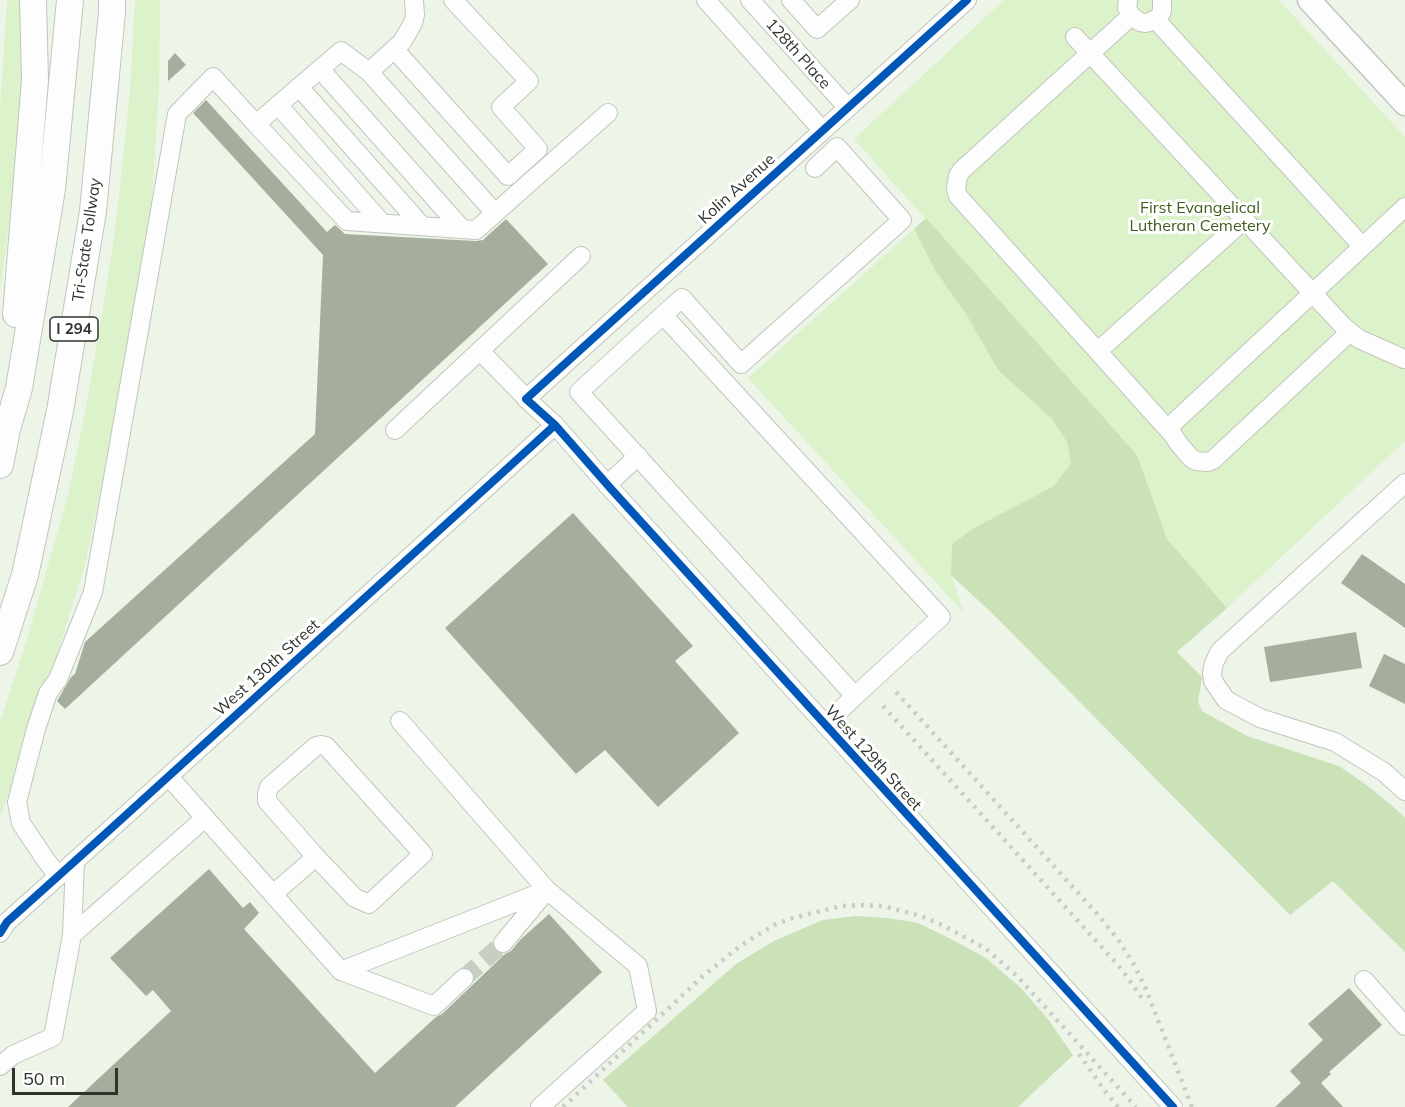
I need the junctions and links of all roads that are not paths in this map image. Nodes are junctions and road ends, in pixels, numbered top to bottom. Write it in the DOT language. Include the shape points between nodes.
graph roads {
  1 [pos="33,0"];
  2 [pos="70,0"];
  3 [pos="112,0"];
  4 [pos="414,0"];
  5 [pos="453,0"];
  6 [pos="706,0"];
  7 [pos="750,0"];
  8 [pos="791,0"];
  9 [pos="850,0"];
  10 [pos="967,0"];
  11 [pos="1162,0"];
  12 [pos="1309,0"];
  13 [pos="1129,8"];
  14 [pos="1155,20"];
  15 [pos="1075,37"];
  16 [pos="394,49"];
  17 [pos="1090,53"];
  18 [pos="320,69"];
  19 [pos="369,72"];
  20 [pos="299,87"];
  21 [pos="1401,93"];
  22 [pos="278,105"];
  23 [pos="847,107"];
  24 [pos="608,113"];
  25 [pos="256,124"];
  26 [pos="822,130"];
  27 [pos="815,168"];
  28 [pos="1405,207"];
  29 [pos="495,213"];
  30 [pos="1244,220"];
  31 [pos="382,223"];
  32 [pos="422,226"];
  33 [pos="462,229"];
  34 [pos="1362,246"];
  35 [pos="581,256"];
  36 [pos="1312,293"];
  37 [pos="663,315"];
  38 [pos="1350,332"];
  39 [pos="480,351"];
  40 [pos="1098,351"];
  41 [pos="1404,359"];
  42 [pos="526,399"];
  43 [pos="555,425"];
  44 [pos="1168,428"];
  45 [pos="7,429"];
  46 [pos="395,430"];
  47 [pos="638,456"];
  48 [pos="0,465"];
  49 [pos="1405,483"];
  50 [pos="607,485"];
  51 [pos="0,652"];
  52 [pos="855,696"];
  53 [pos="400,721"];
  54 [pos="825,725"];
  55 [pos="169,777"];
  56 [pos="1405,791"];
  57 [pos="205,818"];
  58 [pos="316,857"];
  59 [pos="75,861"];
  60 [pos="58,876"];
  61 [pos="548,890"];
  62 [pos="273,894"];
  63 [pos="0,933"];
  64 [pos="72,935"];
  65 [pos="503,943"];
  66 [pos="341,971"];
  67 [pos="464,978"];
  68 [pos="1364,980"];
  69 [pos="1405,1026"];
  70 [pos="0,1066"];
  71 [pos="540,1107"];
  72 [pos="1173,1107"];
  1 -- 45 [label="highway" via="34,80"];
  2 -- 45 [label="highway, I 294" via="52,189 19,388"];
  3 -- 51 [label="highway, Tri-State Tollway / I 294" via="93,211 60,411 25,575"];
  4 -- 16 [label="street" via="414,23"];
  5 -- 16 [label="street" via="529,81 501,107 538,149 508,176"];
  6 -- 26 [label="street"];
  7 -- 23 [label="street, 128th Place"];
  8 -- 9 [label="street" via="817,29"];
  10 -- 23 [label="street, Kolin Avenue"];
  11 -- 14 [label="street" via="1162,10"];
  12 -- 21 [label="main road"];
  13 -- 14 [label="street" via="1140,22"];
  13 -- 17 [label="street"];
  14 -- 34 [label="street"];
  15 -- 17 [label="street"];
  16 -- 19 [label="street"];
  17 -- 30 [label="street"];
  17 -- 40 [label="street" via="961,171 956,189 958,196"];
  18 -- 19 [label="street" via="341,51"];
  18 -- 20 [label="street"];
  18 -- 33 [label="street"];
  19 -- 29 [label="street"];
  20 -- 22 [label="street"];
  20 -- 32 [label="street"];
  22 -- 25 [label="street"];
  22 -- 31 [label="street"];
  23 -- 26 [label="street, Kolin Avenue"];
  24 -- 29 [label="street"];
  25 -- 31 [label="street" via="347,220"];
  25 -- 60 [label="street" via="213,77 177,114 93,592 58,679 48,693 17,802 21,823"];
  26 -- 42 [label="street, Kolin Avenue"];
  27 -- 37 [label="street" via="837,147 902,220 741,364 682,298"];
  28 -- 34 [label="street"];
  29 -- 33 [label="street" via="476,230"];
  30 -- 36 [label="street"];
  30 -- 40 [label="street"];
  31 -- 32 [label="street"];
  32 -- 33 [label="street"];
  34 -- 36 [label="street"];
  35 -- 39 [label="street"];
  36 -- 38 [label="street"];
  36 -- 44 [label="street"];
  37 -- 47 [label="street" via="579,392"];
  37 -- 52 [label="street" via="941,617"];
  38 -- 41 [label="street"];
  38 -- 44 [label="street" via="1213,460 1202,463 1191,458"];
  39 -- 42 [label="street, West 129th Street"];
  39 -- 46 [label="street"];
  40 -- 44 [label="street"];
  42 -- 43 [label="street, West 129th Street"];
  43 -- 50 [label="street, West 129th Street"];
  43 -- 55 [label="street, West 130th Street"];
  45 -- 48 [label="highway, I 294"];
  47 -- 50 [label="street"];
  47 -- 52 [label="street"];
  49 -- 56 [label="street" via="1220,651 1212,673 1216,688 1227,700 1260,718 1335,742 1384,772"];
  50 -- 54 [label="street, West 129th Street"];
  52 -- 54 [label="street"];
  53 -- 61 [label="street"];
  54 -- 72 [label="street, West 129th Street"];
  55 -- 57 [label="street"];
  55 -- 59 [label="street, West 130th Street"];
  57 -- 62 [label="street"];
  57 -- 64 [label="street"];
  58 -- 58 [label="street" via="355,898 369,904 423,854 321,745 269,787 267,794 267,801"];
  58 -- 62 [label="street"];
  59 -- 60 [label="street, West 130th Street"];
  59 -- 64 [label="street"];
  60 -- 63 [label="street, West 130th Street"];
  61 -- 65 [label="street"];
  61 -- 66 [label="street"];
  61 -- 71 [label="street" via="638,966 647,1011"];
  62 -- 66 [label="street"];
  64 -- 70 [label="street" via="53,1037 13,1055"];
  66 -- 67 [label="street" via="434,1006"];
  68 -- 69 [label="street"];
}
